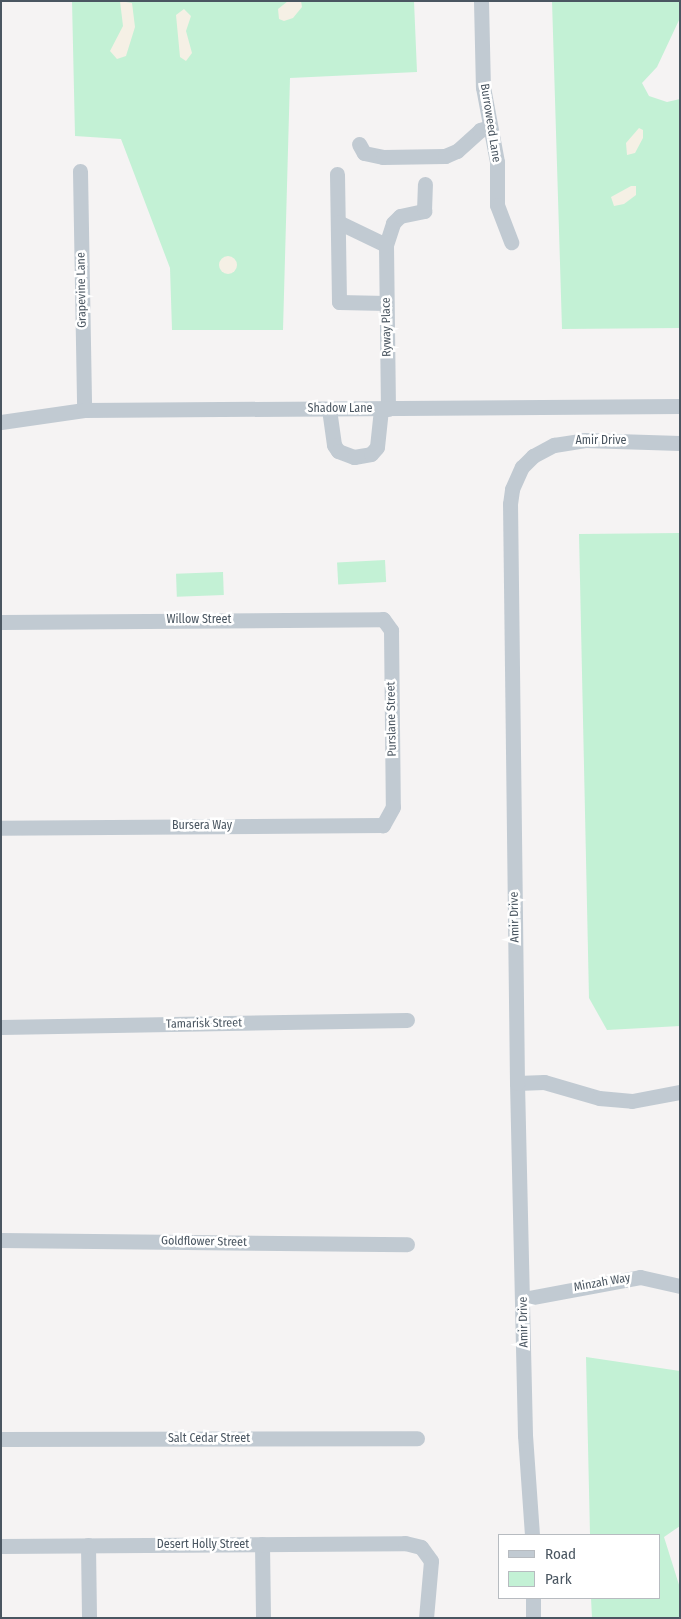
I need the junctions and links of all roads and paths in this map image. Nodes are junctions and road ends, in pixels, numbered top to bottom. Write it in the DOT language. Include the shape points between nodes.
graph roads {
  1 [pos="481,1"];
  2 [pos="490,127"];
  3 [pos="359,144"];
  4 [pos="80,171"];
  5 [pos="337,174"];
  6 [pos="425,184"];
  7 [pos="338,222"];
  8 [pos="510,242"];
  9 [pos="386,245"];
  10 [pos="386,303"];
  11 [pos="680,406"];
  12 [pos="330,409"];
  13 [pos="384,409"];
  14 [pos="84,410"];
  15 [pos="1,422"];
  16 [pos="680,442"];
  17 [pos="1,622"];
  18 [pos="391,630"];
  19 [pos="393,807"];
  20 [pos="1,828"];
  21 [pos="407,1020"];
  22 [pos="1,1027"];
  23 [pos="517,1083"];
  24 [pos="680,1092"];
  25 [pos="1,1240"];
  26 [pos="407,1244"];
  27 [pos="680,1286"];
  28 [pos="523,1299"];
  29 [pos="417,1438"];
  30 [pos="1,1439"];
  31 [pos="532,1534"];
  32 [pos="262,1544"];
  33 [pos="88,1545"];
  34 [pos="1,1546"];
  35 [pos="533,1599"];
  36 [pos="89,1618"];
  37 [pos="263,1618"];
  38 [pos="426,1618"];
  39 [pos="534,1618"];
  1 -- 2 [label="street, Burroweed Lane" via="483,87"];
  2 -- 3 [label="street" via="480,130 457,151 445,156 383,157 364,153"];
  2 -- 8 [label="street, Burroweed Lane" via="497,162 497,205"];
  4 -- 14 [label="street, Grapevine Lane"];
  5 -- 7 [label="street"];
  6 -- 9 [label="street, Ryway Place" via="424,211 400,216 393,223"];
  7 -- 9 [label="street"];
  7 -- 10 [label="street" via="339,302"];
  9 -- 10 [label="street, Ryway Place"];
  10 -- 13 [label="street, Ryway Place"];
  11 -- 13 [label="street, Shadow Lane"];
  12 -- 13 [label="street, Shadow Lane"];
  12 -- 13 [label="street, Ryway Place" via="334,445 346,456 364,457 377,447"];
  12 -- 14 [label="street, Shadow Lane"];
  14 -- 15 [label="street, Shadow Lane"];
  16 -- 23 [label="street, Amir Drive" via="584,440 554,444 537,453 522,467 512,489"];
  17 -- 18 [label="street, Willow Street" via="383,619"];
  18 -- 19 [label="street, Purslane Street"];
  19 -- 20 [label="street, Bursera Way" via="383,824"];
  21 -- 22 [label="street, Tamarisk Street"];
  23 -- 24 [label="street" via="544,1082 590,1096 632,1101"];
  23 -- 28 [label="street, Amir Drive"];
  25 -- 26 [label="street, Goldflower Street"];
  27 -- 28 [label="street, Minzah Way" via="640,1277"];
  28 -- 31 [label="street, Amir Drive" via="525,1435"];
  29 -- 30 [label="street, Salt Cedar Street"];
  32 -- 33 [label="street, Desert Holly Street"];
  32 -- 37 [label="street"];
  32 -- 38 [label="street, Desert Holly Street" via="406,1544 421,1547 430,1561"];
  33 -- 34 [label="street, Desert Holly Street"];
  33 -- 36 [label="street"];
  35 -- 39 [label="street"];
}
